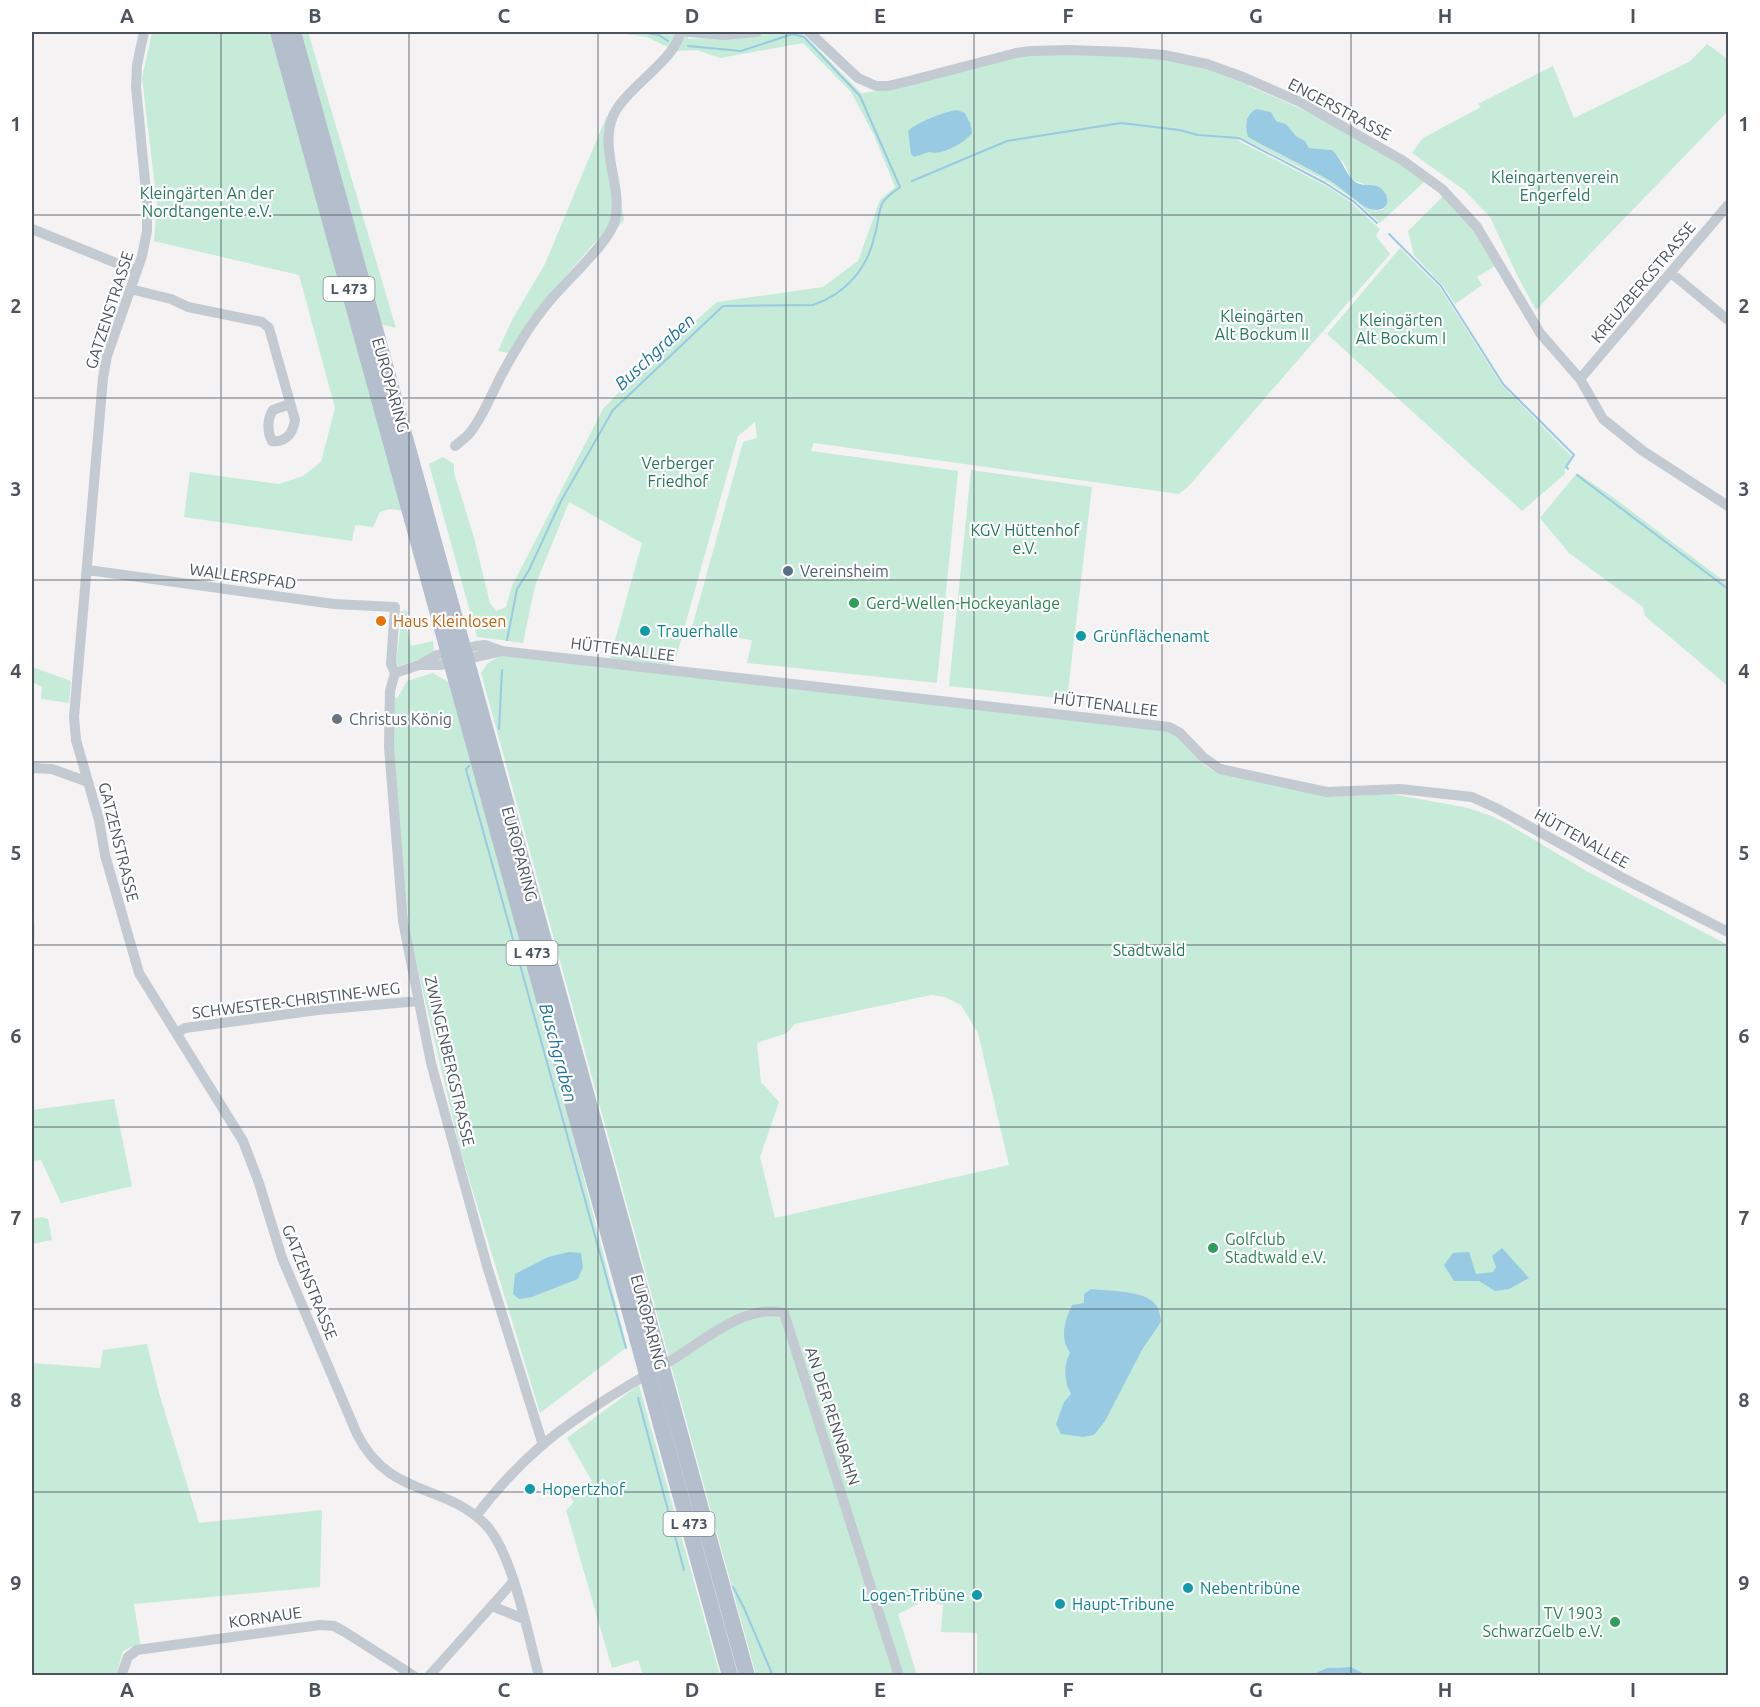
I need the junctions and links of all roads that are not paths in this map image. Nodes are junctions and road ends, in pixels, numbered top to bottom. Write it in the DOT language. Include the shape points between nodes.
graph roads {
  1 [pos="144,32"];
  2 [pos="278,32"];
  3 [pos="293,32"];
  4 [pos="680,32"];
  5 [pos="688,32"];
  6 [pos="757,32"];
  7 [pos="809,32"];
  8 [pos="1728,205"];
  9 [pos="32,230"];
  10 [pos="136,271"];
  11 [pos="1671,273"];
  12 [pos="130,289"];
  13 [pos="1728,320"];
  14 [pos="1580,379"];
  15 [pos="290,404"];
  16 [pos="455,446"];
  17 [pos="1728,506"];
  18 [pos="88,570"];
  19 [pos="395,607"];
  20 [pos="458,656"];
  21 [pos="395,673"];
  22 [pos="32,768"];
  23 [pos="88,782"];
  24 [pos="1728,933"];
  25 [pos="419,1001"];
  26 [pos="177,1033"];
  27 [pos="654,1370"];
  28 [pos="543,1445"];
  29 [pos="476,1516"];
  30 [pos="513,1582"];
  31 [pos="492,1606"];
  32 [pos="524,1619"];
  33 [pos="121,1676"];
  34 [pos="414,1676"];
  35 [pos="429,1676"];
  36 [pos="539,1676"];
  37 [pos="730,1676"];
  38 [pos="747,1676"];
  39 [pos="899,1676"];
  1 -- 10 [label="street, GATZENSTRASSE" via="136,87 148,222"];
  2 -- 20 [label="main road, EUROPARING / L 473"];
  3 -- 20 [label="main road, EUROPARING / L 473"];
  4 -- 16 [label="street" via="668,54 621,102 613,117 608,145 617,207 615,222 542,310 469,434"];
  5 -- 6 [label="street"];
  7 -- 14 [label="street, ENGERSTRASSE" via="858,78 876,86 1016,53 1070,50 1164,55 1208,64 1300,102 1378,146 1442,189 1478,227 1540,333"];
  8 -- 11 [label="street, KREUZBERGSTRASSE"];
  9 -- 10 [label="street"];
  10 -- 12 [label="street, GATZENSTRASSE"];
  11 -- 13 [label="street"];
  11 -- 14 [label="street, KREUZBERGSTRASSE"];
  12 -- 15 [label="street" via="269,327"];
  12 -- 18 [label="street, GATZENSTRASSE" via="103,378"];
  14 -- 17 [label="street, ENGERSTRASSE" via="1603,419 1643,451"];
  18 -- 19 [label="street, WALLERSPFAD" via="333,604"];
  18 -- 23 [label="street, GATZENSTRASSE" via="74,726"];
  19 -- 21 [label="street, ZWINGENBERGSTRASSE" via="391,664"];
  20 -- 21 [label="street" via="437,655"];
  20 -- 24 [label="street, HÜTTENALLEE" via="485,645 502,651 1168,727 1220,769 1327,792 1400,789 1472,797"];
  20 -- 27 [label="main road, EUROPARING / L 473"];
  21 -- 25 [label="street, ZWINGENBERGSTRASSE" via="389,707 391,790 403,921"];
  22 -- 23 [label="street" via="52,769"];
  23 -- 26 [label="street, GATZENSTRASSE" via="137,968"];
  25 -- 26 [label="street, SCHWESTER-CHRISTINE-WEG" via="318,1010 185,1028"];
  25 -- 28 [label="street, ZWINGENBERGSTRASSE" via="431,1063 484,1255"];
  26 -- 29 [label="street, GATZENSTRASSE" via="243,1141 282,1258 361,1442 393,1476"];
  27 -- 28 [label="street"];
  27 -- 37 [label="main road, EUROPARING / L 473"];
  27 -- 38 [label="main road, EUROPARING / L 473"];
  27 -- 39 [label="street, AN DER RENNBAHN" via="739,1320 767,1311 784,1312"];
  28 -- 29 [label="street"];
  29 -- 30 [label="street, GATZENSTRASSE" via="499,1542"];
  30 -- 31 [label="street"];
  30 -- 32 [label="street"];
  31 -- 32 [label="street"];
  31 -- 35 [label="street"];
  32 -- 36 [label="street"];
  33 -- 34 [label="street, KORNAUE" via="128,1657 137,1650 325,1625 345,1632"];
}
